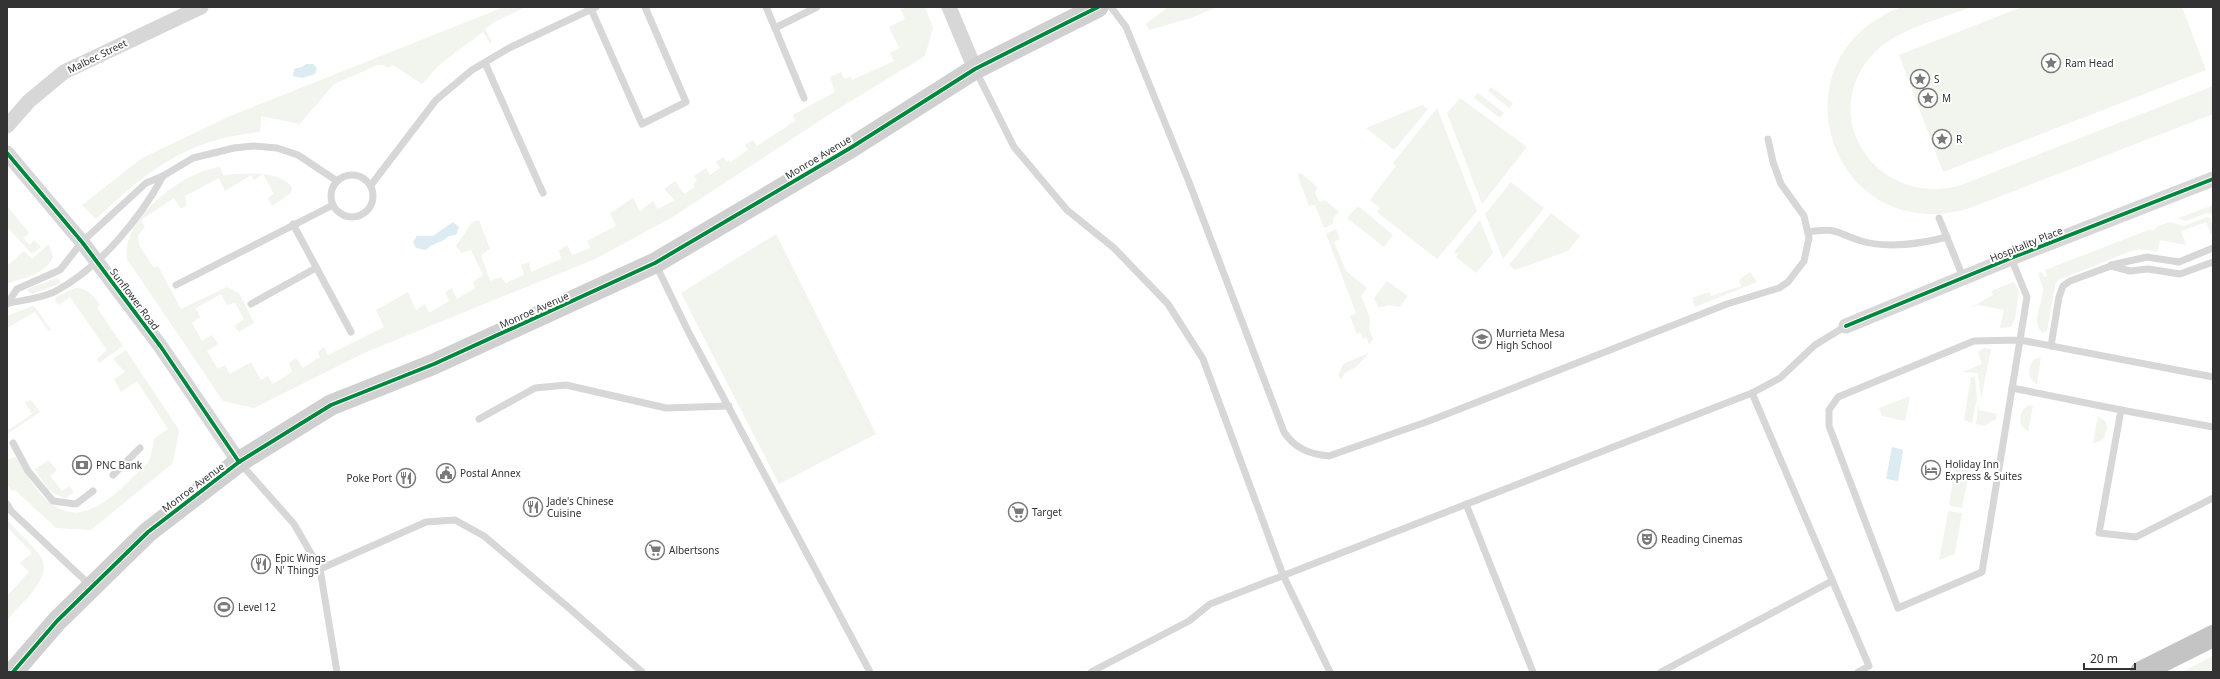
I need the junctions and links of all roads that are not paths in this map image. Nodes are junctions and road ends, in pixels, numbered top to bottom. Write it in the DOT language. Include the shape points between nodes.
graph roads {
  1 [pos="201,7"];
  2 [pos="645,7"];
  3 [pos="766,7"];
  4 [pos="817,7"];
  5 [pos="948,7"];
  6 [pos="1098,7"];
  7 [pos="1111,7"];
  8 [pos="593,8"];
  9 [pos="177,12"];
  10 [pos="775,28"];
  11 [pos="485,63"];
  12 [pos="975,69"];
  13 [pos="804,98"];
  14 [pos="7,126"];
  15 [pos="1768,138"];
  16 [pos="7,153"];
  17 [pos="163,176"];
  18 [pos="2213,179"];
  19 [pos="337,181"];
  20 [pos="371,185"];
  21 [pos="136,192"];
  22 [pos="543,193"];
  23 [pos="146,203"];
  24 [pos="333,205"];
  25 [pos="1939,218"];
  26 [pos="293,224"];
  27 [pos="1808,232"];
  28 [pos="1947,237"];
  29 [pos="82,242"];
  30 [pos="2213,248"];
  31 [pos="2011,258"];
  32 [pos="2213,262"];
  33 [pos="98,263"];
  34 [pos="655,263"];
  35 [pos="2111,266"];
  36 [pos="316,268"];
  37 [pos="1963,278"];
  38 [pos="176,285"];
  39 [pos="8,304"];
  40 [pos="251,304"];
  41 [pos="1846,326"];
  42 [pos="351,332"];
  43 [pos="2020,340"];
  44 [pos="2050,346"];
  45 [pos="2213,377"];
  46 [pos="2012,388"];
  47 [pos="1752,393"];
  48 [pos="729,406"];
  49 [pos="2121,410"];
  50 [pos="479,418"];
  51 [pos="2213,427"];
  52 [pos="13,443"];
  53 [pos="140,448"];
  54 [pos="239,462"];
  55 [pos="113,475"];
  56 [pos="94,491"];
  57 [pos="2213,498"];
  58 [pos="7,504"];
  59 [pos="1466,504"];
  60 [pos="320,569"];
  61 [pos="1283,575"];
  62 [pos="1832,581"];
  63 [pos="92,587"];
  64 [pos="2213,636"];
  65 [pos="13,672"];
  66 [pos="336,672"];
  67 [pos="642,672"];
  68 [pos="870,672"];
  69 [pos="1091,672"];
  70 [pos="1330,672"];
  71 [pos="1533,672"];
  72 [pos="1661,672"];
  73 [pos="1858,672"];
  74 [pos="2141,672"];
  1 -- 9 [label="street, Malbec Street"];
  2 -- 8 [label="lane" via="686,102 642,124"];
  3 -- 10 [label="lane"];
  4 -- 10 [label="lane"];
  5 -- 12 [label="street"];
  6 -- 12 [label="street, Monroe Avenue"];
  7 -- 27 [label="lane" via="1126,27 1189,182 1284,432 1298,448 1308,452 1330,456 1727,304 1779,288 1788,282 1804,261"];
  8 -- 11 [label="lane" via="509,48"];
  9 -- 14 [label="street, Malbec Street" via="64,72 29,101"];
  10 -- 13 [label="lane"];
  11 -- 20 [label="lane" via="472,70 436,100"];
  11 -- 22 [label="lane"];
  12 -- 34 [label="street, Monroe Avenue" via="852,147"];
  12 -- 61 [label="lane" via="1014,147 1067,210 1114,248 1168,304 1203,359"];
  15 -- 27 [label="lane" via="1781,184 1804,216"];
  16 -- 29 [label="street, Sunflower Road"];
  17 -- 19 [label="lane" via="194,158 253,146 277,148 298,155"];
  17 -- 21 [label="lane" via="146,183"];
  17 -- 23 [label="lane"];
  18 -- 31 [label="street, Hospitality Place"];
  19 -- 20 [label="lane" via="355,174"];
  19 -- 24 [label="lane" via="331,192"];
  20 -- 24 [label="lane" via="372,205 362,215 342,215"];
  21 -- 23 [label="lane"];
  21 -- 29 [label="lane"];
  23 -- 33 [label="lane"];
  24 -- 26 [label="lane"];
  25 -- 28 [label="lane"];
  26 -- 36 [label="lane"];
  26 -- 38 [label="lane"];
  27 -- 28 [label="lane" via="1827,229 1861,241 1897,245 1929,242"];
  28 -- 37 [label="lane"];
  29 -- 33 [label="street, Sunflower Road"];
  29 -- 39 [label="lane" via="60,270 17,289"];
  30 -- 35 [label="lane" via="2179,262 2148,257"];
  31 -- 37 [label="street, Hospitality Place"];
  31 -- 43 [label="lane" via="2027,297"];
  32 -- 35 [label="lane" via="2180,274 2148,269 2130,271"];
  33 -- 39 [label="lane" via="55,292"];
  33 -- 54 [label="street, Sunflower Road" via="161,347"];
  34 -- 48 [label="lane"];
  34 -- 54 [label="street, Monroe Avenue" via="434,364 331,405"];
  35 -- 44 [label="lane" via="2063,286"];
  36 -- 40 [label="lane"];
  36 -- 42 [label="lane"];
  37 -- 41 [label="street, Hospitality Place"];
  41 -- 47 [label="lane" via="1815,345 1780,378"];
  43 -- 44 [label="lane"];
  43 -- 46 [label="lane"];
  43 -- 46 [label="lane" via="1974,341 1838,397 1829,410 1828,426 1898,608 1982,572"];
  44 -- 45 [label="lane"];
  46 -- 49 [label="lane"];
  47 -- 59 [label="lane"];
  47 -- 62 [label="lane"];
  48 -- 50 [label="lane" via="666,408 566,385 535,388"];
  48 -- 68 [label="lane"];
  49 -- 51 [label="lane"];
  49 -- 57 [label="lane" via="2099,533 2136,537"];
  52 -- 56 [label="lane" via="28,471 54,501 76,504"];
  53 -- 55 [label="lane"];
  54 -- 60 [label="lane" via="294,524"];
  54 -- 63 [label="street, Monroe Avenue" via="148,532"];
  58 -- 63 [label="lane"];
  59 -- 61 [label="lane"];
  59 -- 71 [label="lane"];
  60 -- 66 [label="lane"];
  60 -- 67 [label="lane" via="426,522 455,520 484,536"];
  61 -- 69 [label="lane" via="1210,604 1189,621"];
  61 -- 70 [label="lane"];
  62 -- 72 [label="lane"];
  62 -- 73 [label="lane" via="1869,666"];
  63 -- 65 [label="street, Monroe Avenue" via="57,620"];
  64 -- 74 [label="highway"];
}
